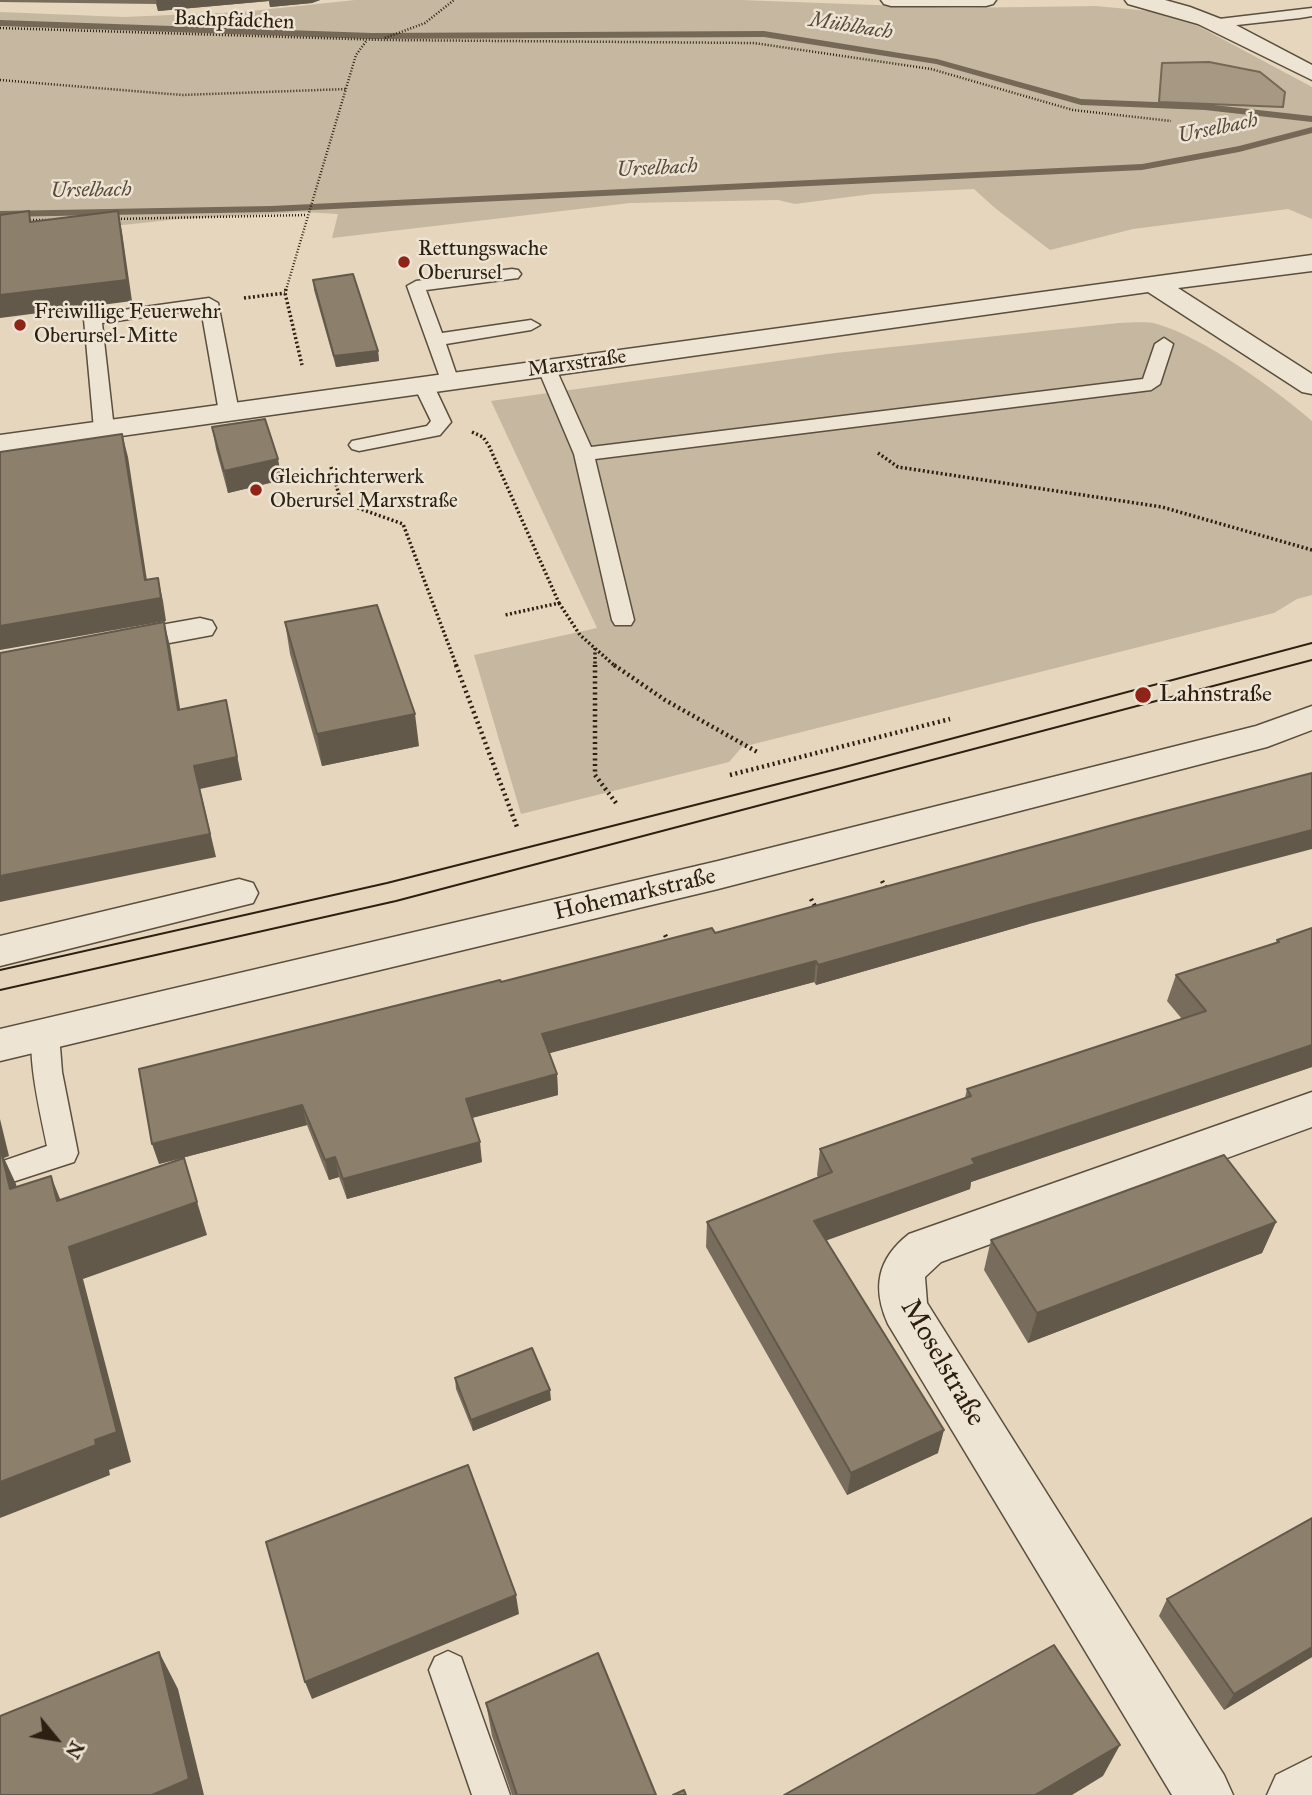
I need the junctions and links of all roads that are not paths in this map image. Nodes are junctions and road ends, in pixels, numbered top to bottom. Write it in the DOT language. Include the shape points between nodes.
graph roads {
  1 [pos="891,0"];
  2 [pos="905,0"];
  3 [pos="986,0"];
  4 [pos="1135,0"];
  5 [pos="1312,12"];
  6 [pos="1219,23"];
  7 [pos="1312,74"];
  8 [pos="1312,263"];
  9 [pos="512,274"];
  10 [pos="1153,284"];
  11 [pos="531,325"];
  12 [pos="435,340"];
  13 [pos="1164,344"];
  14 [pos="547,369"];
  15 [pos="437,384"];
  16 [pos="1312,386"];
  17 [pos="229,412"];
  18 [pos="103,429"];
  19 [pos="0,444"];
  20 [pos="359,445"];
  21 [pos="584,454"];
  22 [pos="623,620"];
  23 [pos="200,628"];
  24 [pos="80,650"];
  25 [pos="1312,717"];
  26 [pos="1312,731"];
  27 [pos="1267,735"];
  28 [pos="239,893"];
  29 [pos="0,951"];
  30 [pos="45,1034"];
  31 [pos="0,1045"];
  32 [pos="1312,1109"];
  33 [pos="0,1174"];
  34 [pos="448,1670"];
  35 [pos="1312,1785"];
  36 [pos="491,1795"];
  37 [pos="1203,1795"];
  38 [pos="1296,1795"];
  1 -- 2 [label="street"];
  2 -- 3 [label="street"];
  4 -- 6 [label="street" via="1189,11"];
  5 -- 6 [label="lane"];
  6 -- 7 [label="street"];
  8 -- 10 [label="street, Marxstraße"];
  9 -- 12 [label="lane" via="416,286"];
  10 -- 14 [label="street, Marxstraße"];
  10 -- 16 [label="street"];
  11 -- 12 [label="lane"];
  12 -- 15 [label="lane"];
  13 -- 21 [label="lane" via="1151,384"];
  14 -- 15 [label="street, Marxstraße"];
  14 -- 21 [label="lane"];
  15 -- 17 [label="street, Marxstraße"];
  15 -- 20 [label="lane" via="441,422 432,431"];
  17 -- 18 [label="street, Marxstraße"];
  17 -- 18 [label="lane" via="209,303 93,319"];
  18 -- 19 [label="street, Marxstraße"];
  21 -- 22 [label="lane"];
  23 -- 24 [label="street"];
  25 -- 27 [label="street, Hohemarkstraße"];
  26 -- 27 [label="street, Hohemarkstraße"];
  27 -- 30 [label="street, Hohemarkstraße" via="718,875"];
  28 -- 29 [label="street"];
  30 -- 31 [label="street, Hohemarkstraße"];
  30 -- 33 [label="lane" via="63,1153"];
  32 -- 37 [label="street, Moselstraße" via="925,1248 906,1262 899,1286 905,1309"];
  34 -- 36 [label="lane"];
  35 -- 38 [label="street"];
}
